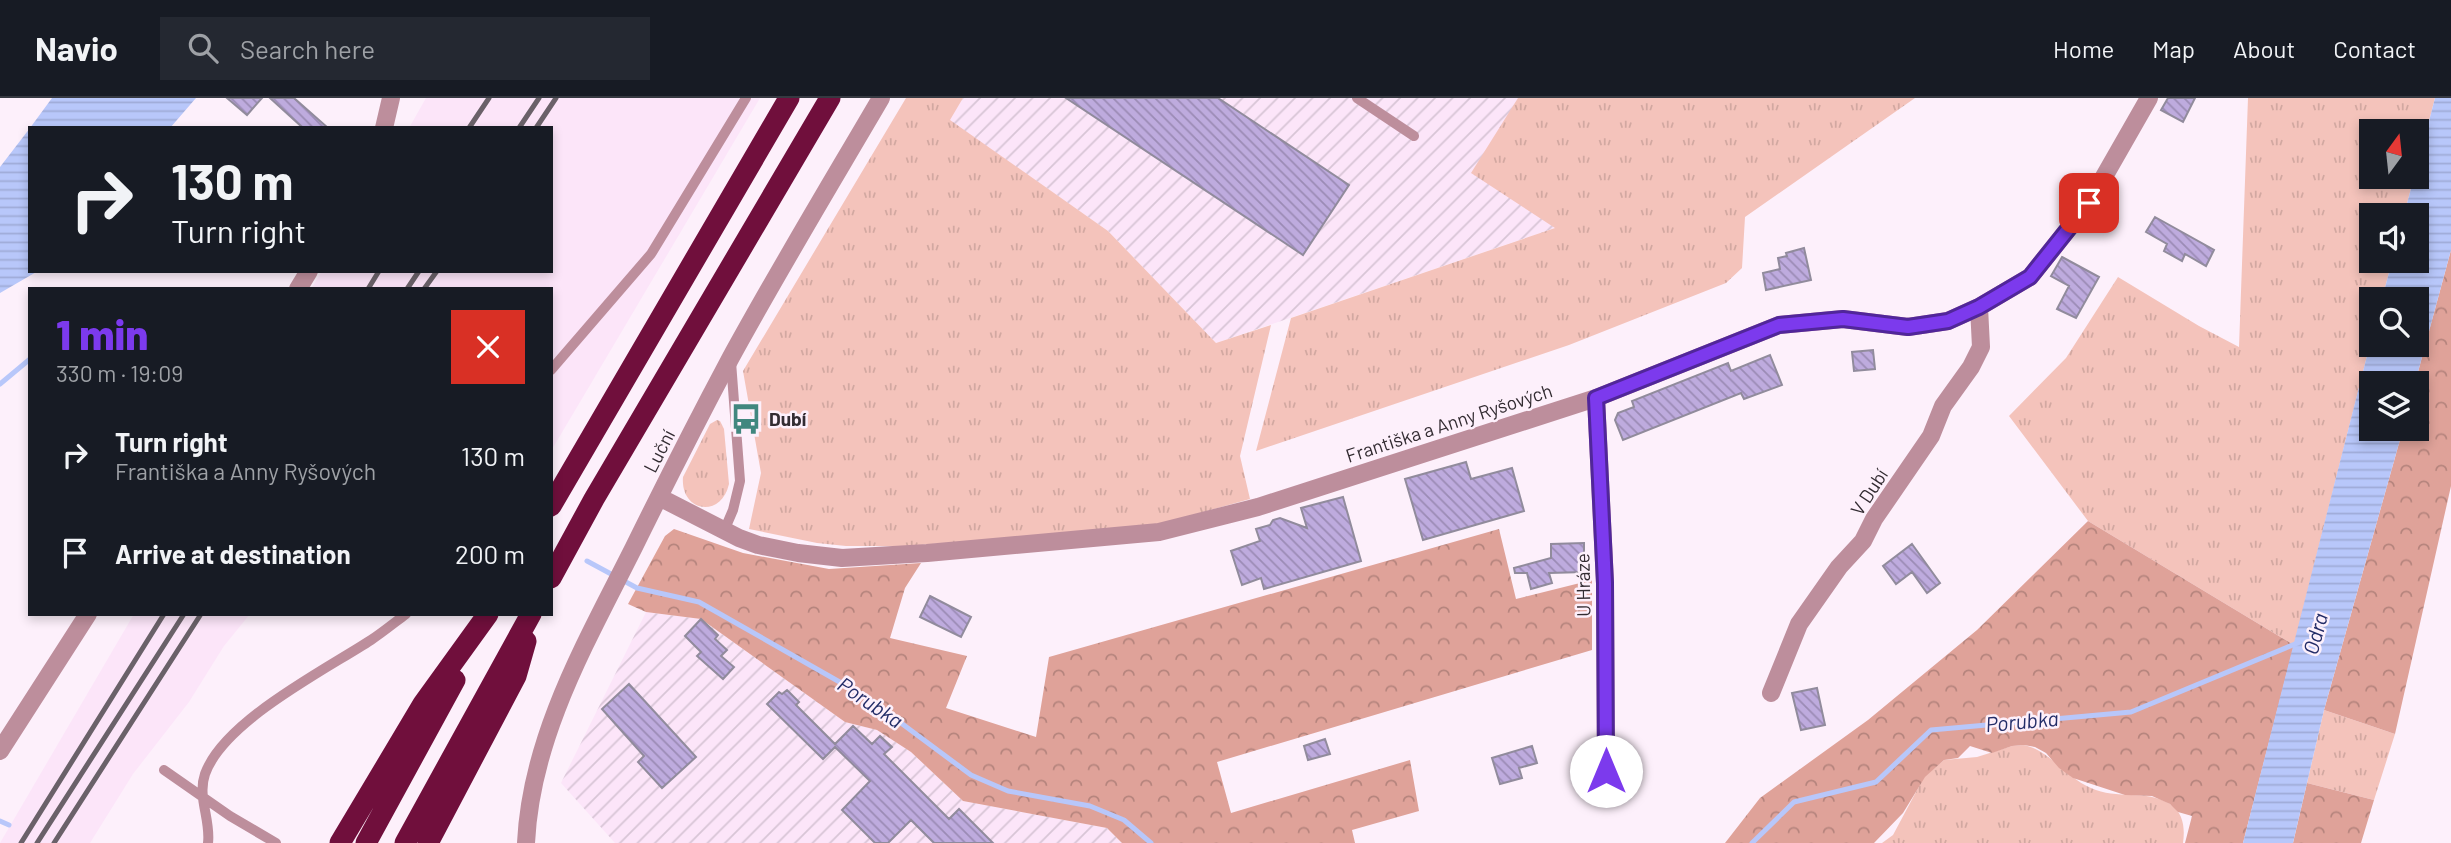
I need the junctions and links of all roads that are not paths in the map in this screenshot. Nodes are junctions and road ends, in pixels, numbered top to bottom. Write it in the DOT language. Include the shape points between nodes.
graph roads {
  1 [pos="391,98"];
  2 [pos="746,98"];
  3 [pos="789,98"];
  4 [pos="830,98"];
  5 [pos="881,98"];
  6 [pos="1357,98"];
  7 [pos="2149,98"];
  8 [pos="384,126"];
  9 [pos="1413,136"];
  10 [pos="1979,307"];
  11 [pos="730,359"];
  12 [pos="553,368"];
  13 [pos="1596,398"];
  14 [pos="659,497"];
  15 [pos="553,502"];
  16 [pos="724,531"];
  17 [pos="553,574"];
  18 [pos="87,616"];
  19 [pos="403,616"];
  20 [pos="489,616"];
  21 [pos="489,616"];
  22 [pos="532,616"];
  23 [pos="532,616"];
  24 [pos="1771,693"];
  25 [pos="0,751"];
  26 [pos="164,770"];
  27 [pos="1606,771"];
  28 [pos="203,795"];
  29 [pos="208,843"];
  30 [pos="276,843"];
  31 [pos="340,843"];
  32 [pos="366,843"];
  33 [pos="405,843"];
  34 [pos="428,843"];
  35 [pos="526,843"];
  1 -- 8 [label="street"];
  2 -- 12 [label="lane" via="650,254"];
  3 -- 15 [label="highway"];
  4 -- 17 [label="highway"];
  5 -- 11 [label="street, Luční"];
  6 -- 9 [label="lane"];
  7 -- 10 [label="street, Františka a Anny Ryšových" via="2089,203 2030,277"];
  10 -- 13 [label="street, Františka a Anny Ryšových" via="1948,321 1908,327 1843,319 1779,325"];
  10 -- 24 [label="street, V Dubí" via="1982,347 1863,541 1799,624"];
  11 -- 14 [label="street, Luční"];
  11 -- 16 [label="lane" via="740,481"];
  13 -- 16 [label="street, Františka a Anny Ryšových" via="1258,507 1159,533 842,558 758,545"];
  13 -- 27 [label="street, U Hráze" via="1605,583"];
  14 -- 16 [label="street, Františka a Anny Ryšových"];
  14 -- 35 [label="street, Luční" via="563,692 539,757"];
  18 -- 25 [label="street"];
  19 -- 28 [label="lane" via="254,717 209,765"];
  20 -- 31 [label="highway" via="424,704"];
  21 -- 32 [label="highway"];
  22 -- 33 [label="highway"];
  23 -- 34 [label="highway" via="516,676"];
  26 -- 28 [label="lane"];
  28 -- 29 [label="lane"];
  28 -- 30 [label="lane"];
}
